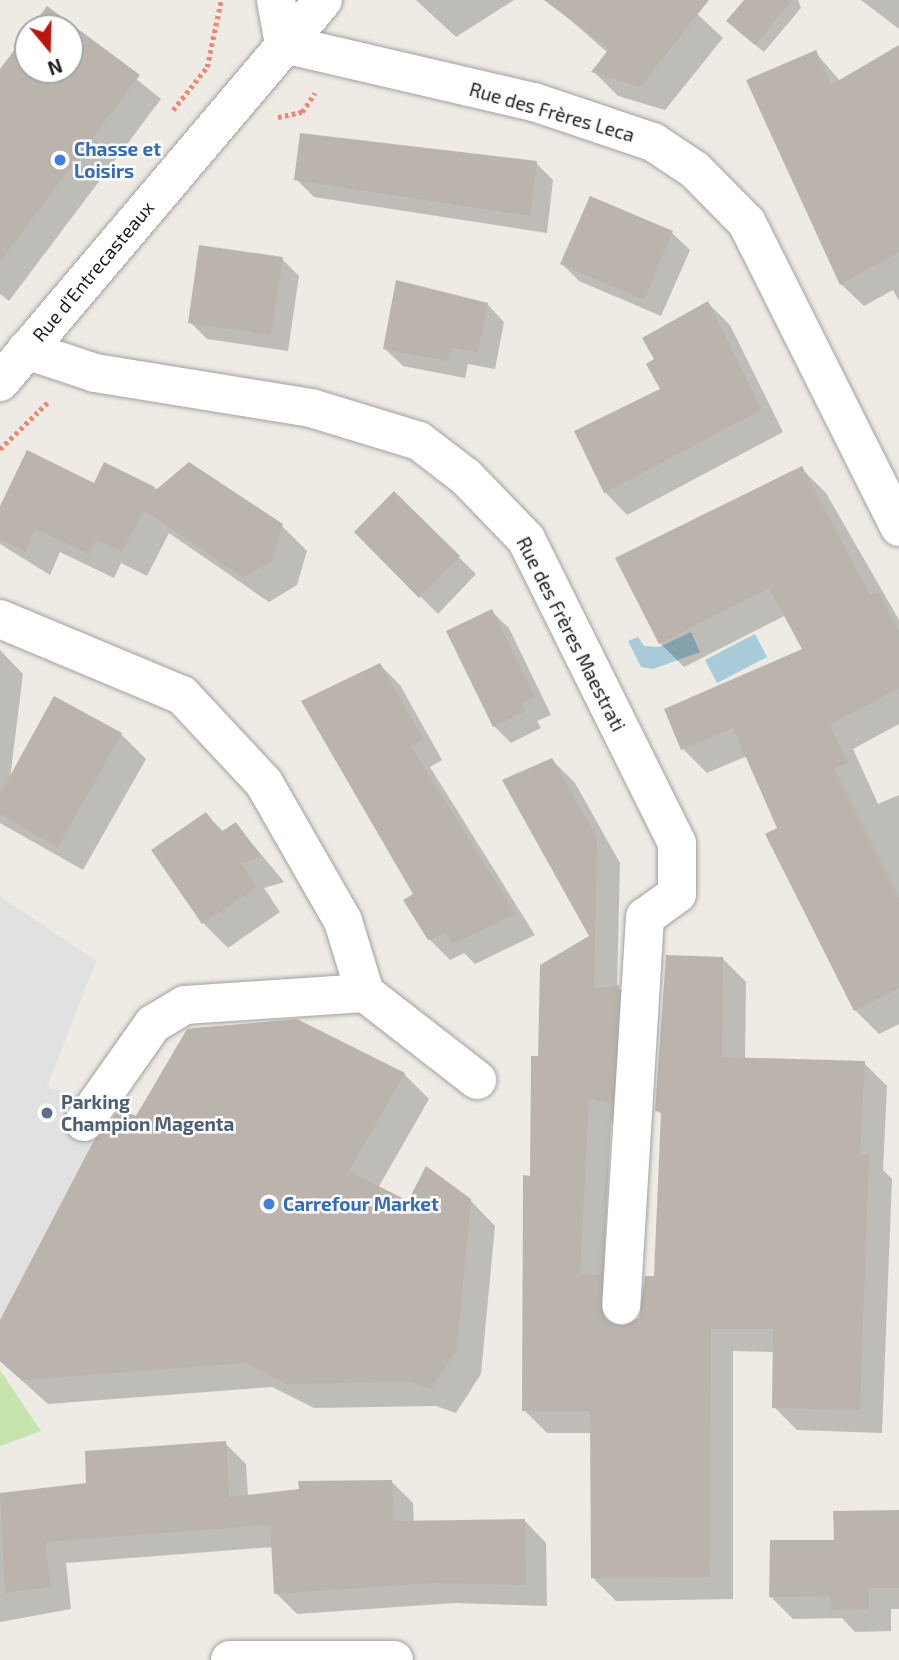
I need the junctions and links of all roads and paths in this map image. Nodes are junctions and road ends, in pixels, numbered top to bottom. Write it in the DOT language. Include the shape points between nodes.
graph roads {
  1 [pos="221,0"];
  2 [pos="276,0"];
  3 [pos="323,0"];
  4 [pos="284,44"];
  5 [pos="164,122"];
  6 [pos="26,350"];
  7 [pos="0,382"];
  8 [pos="899,527"];
  9 [pos="0,619"];
  10 [pos="365,993"];
  11 [pos="477,1080"];
  12 [pos="84,1122"];
  13 [pos="621,1305"];
  14 [pos="230,1660"];
  15 [pos="394,1660"];
  1 -- 5 [label="path" via="207,68"];
  2 -- 4 [label="street"];
  3 -- 4 [label="street, Rue d'Entrecasteaux"];
  4 -- 6 [label="street, Rue d'Entrecasteaux"];
  4 -- 8 [label="street, Rue des Frères Leca" via="534,102 653,142 695,170 747,223"];
  6 -- 7 [label="street, Rue d'Entrecasteaux"];
  6 -- 13 [label="street, Rue des Frères Maestrati" via="94,373 311,408 419,441 467,477 526,540 677,844 677,894 645,917"];
  9 -- 10 [label="street" via="182,695 264,783 343,921"];
  10 -- 11 [label="street"];
  10 -- 12 [label="street" via="186,1005 153,1024"];
  14 -- 15 [label="street"];
}
